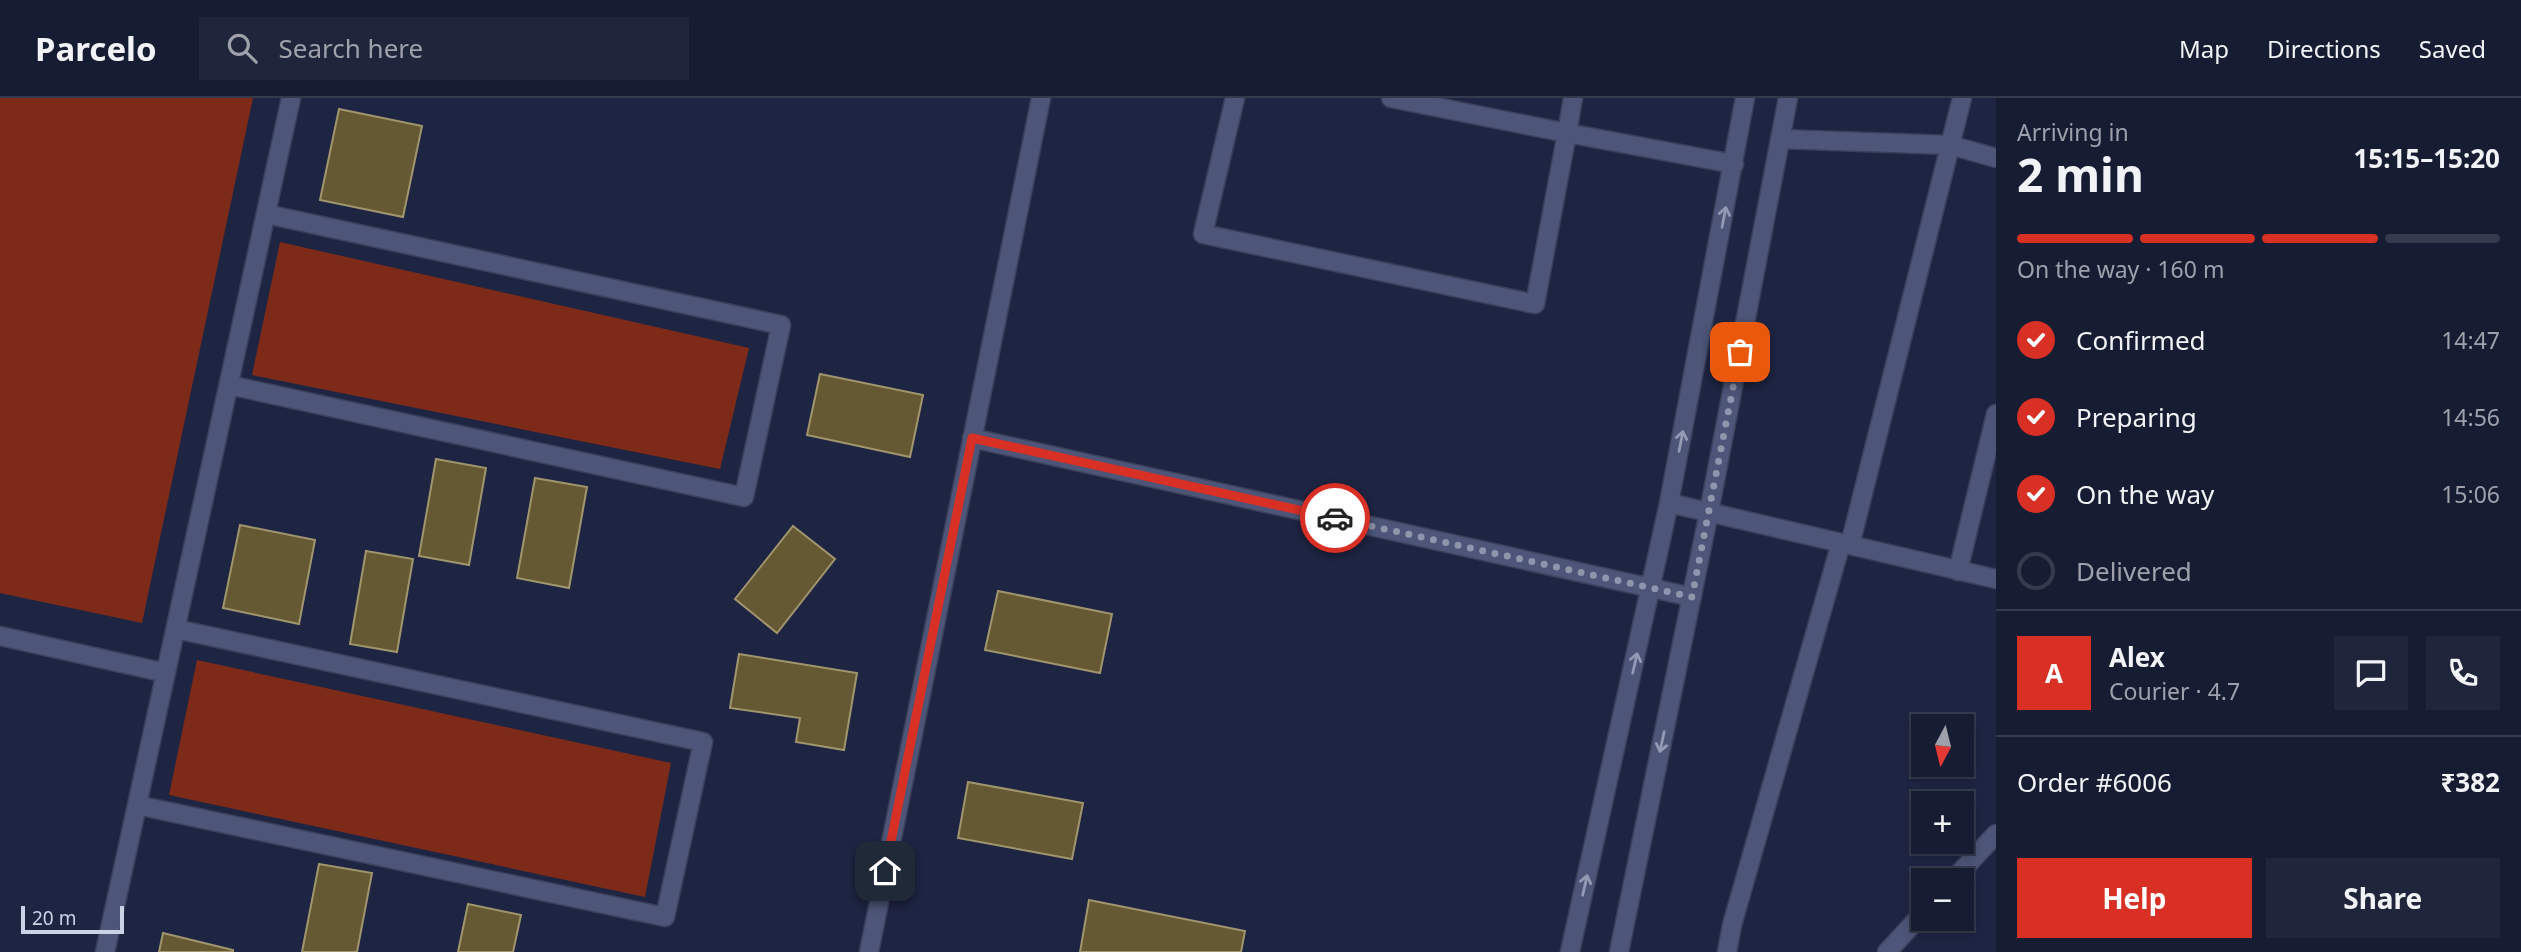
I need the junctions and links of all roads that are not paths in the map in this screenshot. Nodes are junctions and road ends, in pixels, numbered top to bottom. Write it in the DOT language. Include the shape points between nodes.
graph roads {
  1 [pos="291,98"];
  2 [pos="1041,98"];
  3 [pos="1235,98"];
  4 [pos="1391,98"];
  5 [pos="1573,98"];
  6 [pos="1745,98"];
  7 [pos="1788,98"];
  8 [pos="1962,98"];
  9 [pos="1421,101"];
  10 [pos="1567,132"];
  11 [pos="1780,139"];
  12 [pos="1950,145"];
  13 [pos="1996,158"];
  14 [pos="1734,164"];
  15 [pos="266,214"];
  16 [pos="229,385"];
  17 [pos="1996,414"];
  18 [pos="972,438"];
  19 [pos="1669,503"];
  20 [pos="1709,512"];
  21 [pos="1846,544"];
  22 [pos="1958,570"];
  23 [pos="1996,579"];
  24 [pos="1651,588"];
  25 [pos="1692,597"];
  26 [pos="176,629"];
  27 [pos="0,636"];
  28 [pos="166,673"];
  29 [pos="137,805"];
  30 [pos="1996,834"];
  31 [pos="1964,868"];
  32 [pos="1911,926"];
  33 [pos="105,952"];
  34 [pos="869,952"];
  35 [pos="1570,952"];
  36 [pos="1619,952"];
  37 [pos="1727,952"];
  38 [pos="1887,952"];
  1 -- 15 [label="street"];
  2 -- 18 [label="street"];
  3 -- 10 [label="street" via="1203,234 1535,304"];
  4 -- 9 [label="street"];
  5 -- 10 [label="street"];
  6 -- 14 [label="street"];
  7 -- 11 [label="street"];
  8 -- 12 [label="street"];
  9 -- 10 [label="street"];
  10 -- 14 [label="street"];
  11 -- 12 [label="street"];
  11 -- 20 [label="street"];
  12 -- 13 [label="street"];
  12 -- 21 [label="street"];
  19 -- 14 [label="street, one-way"];
  15 -- 16 [label="street"];
  15 -- 16 [label="street" via="781,326 750,471 744,497"];
  16 -- 26 [label="street"];
  17 -- 22 [label="street"];
  18 -- 24 [label="street"];
  18 -- 34 [label="street"];
  19 -- 20 [label="street"];
  19 -- 24 [label="street"];
  20 -- 21 [label="street"];
  20 -- 25 [label="street"];
  21 -- 22 [label="street"];
  21 -- 37 [label="street"];
  22 -- 23 [label="street"];
  24 -- 25 [label="street"];
  35 -- 24 [label="street, one-way"];
  25 -- 36 [label="street, one-way"];
  26 -- 28 [label="street"];
  26 -- 29 [label="street" via="703,742 665,918"];
  27 -- 28 [label="street"];
  28 -- 29 [label="street"];
  29 -- 33 [label="street"];
  30 -- 31 [label="street"];
  32 -- 38 [label="street"];
}
